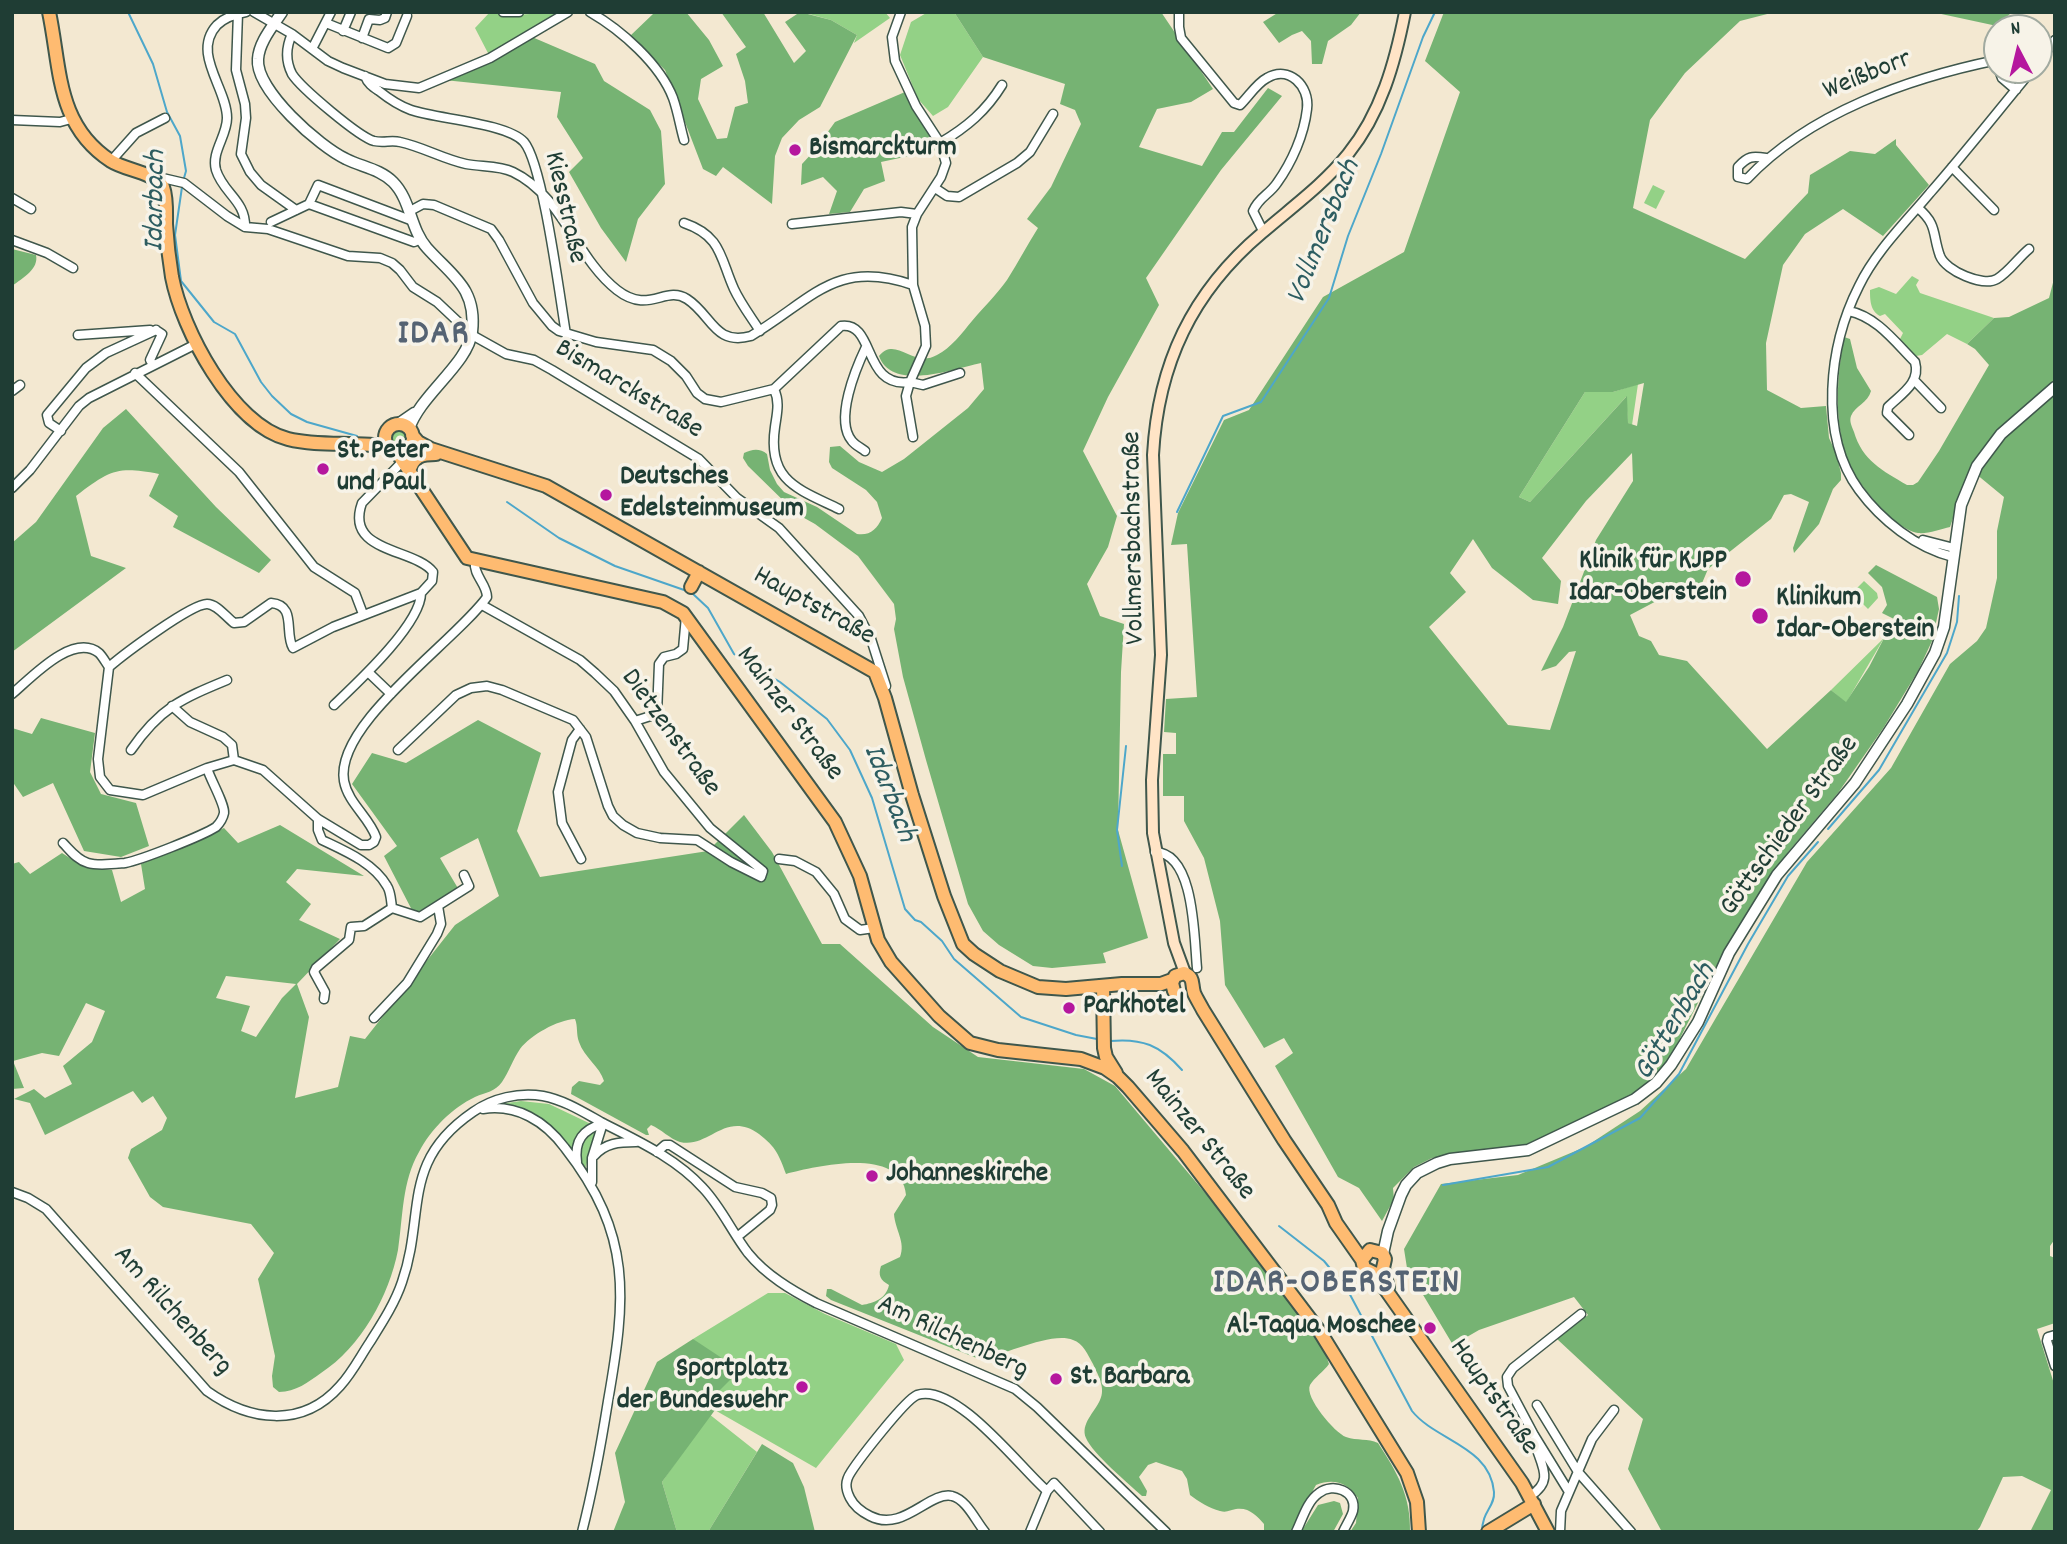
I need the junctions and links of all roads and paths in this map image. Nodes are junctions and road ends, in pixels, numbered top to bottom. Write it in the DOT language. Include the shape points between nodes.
graph roads {
  1 [pos="49,12"];
  2 [pos="246,12"];
  3 [pos="254,12"];
  4 [pos="282,12"];
  5 [pos="331,12"];
  6 [pos="351,12"];
  7 [pos="387,12"];
  8 [pos="503,12"];
  9 [pos="519,12"];
  10 [pos="569,12"];
  11 [pos="590,12"];
  12 [pos="901,12"];
  13 [pos="1179,12"];
  14 [pos="1405,12"];
  15 [pos="239,13"];
  16 [pos="407,16"];
  17 [pos="326,23"];
  18 [pos="274,24"];
  19 [pos="343,31"];
  20 [pos="292,34"];
  21 [pos="362,38"];
  22 [pos="312,49"];
  23 [pos="1983,63"];
  24 [pos="365,76"];
  25 [pos="2007,84"];
  26 [pos="2021,84"];
  27 [pos="1002,85"];
  28 [pos="2016,90"];
  29 [pos="1053,114"];
  30 [pos="165,118"];
  31 [pos="71,119"];
  32 [pos="12,120"];
  33 [pos="684,140"];
  34 [pos="940,143"];
  35 [pos="1766,158"];
  36 [pos="111,161"];
  37 [pos="1952,167"];
  38 [pos="171,187"];
  39 [pos="935,188"];
  40 [pos="541,191"];
  41 [pos="12,198"];
  42 [pos="309,204"];
  43 [pos="1918,208"];
  44 [pos="31,209"];
  45 [pos="296,210"];
  46 [pos="1994,210"];
  47 [pos="917,214"];
  48 [pos="411,216"];
  49 [pos="271,222"];
  50 [pos="684,223"];
  51 [pos="792,224"];
  52 [pos="248,227"];
  53 [pos="1263,231"];
  54 [pos="421,239"];
  55 [pos="12,240"];
  56 [pos="2029,248"];
  57 [pos="73,268"];
  58 [pos="913,285"];
  59 [pos="1849,311"];
  60 [pos="156,330"];
  61 [pos="760,331"];
  62 [pos="566,334"];
  63 [pos="78,335"];
  64 [pos="472,335"];
  65 [pos="198,343"];
  66 [pos="866,346"];
  67 [pos="153,365"];
  68 [pos="135,373"];
  69 [pos="960,373"];
  70 [pos="1915,381"];
  71 [pos="910,382"];
  72 [pos="2055,387"];
  73 [pos="774,389"];
  74 [pos="1941,408"];
  75 [pos="406,429"];
  76 [pos="61,431"];
  77 [pos="386,434"];
  78 [pos="1909,436"];
  79 [pos="913,437"];
  80 [pos="360,444"];
  81 [pos="865,451"];
  82 [pos="444,453"];
  83 [pos="399,458"];
  84 [pos="12,488"];
  85 [pos="839,509"];
  86 [pos="1954,553"];
  87 [pos="475,562"];
  88 [pos="699,572"];
  89 [pos="421,593"];
  90 [pos="482,605"];
  91 [pos="682,612"];
  92 [pos="363,614"];
  93 [pos="109,667"];
  94 [pos="368,672"];
  95 [pos="227,680"];
  96 [pos="12,694"];
  97 [pos="391,694"];
  98 [pos="334,705"];
  99 [pos="172,706"];
  100 [pos="888,709"];
  101 [pos="635,721"];
  102 [pos="580,730"];
  103 [pos="131,750"];
  104 [pos="398,750"];
  105 [pos="234,760"];
  106 [pos="208,768"];
  107 [pos="318,819"];
  108 [pos="62,843"];
  109 [pos="1155,852"];
  110 [pos="581,859"];
  111 [pos="779,859"];
  112 [pos="464,875"];
  113 [pos="438,906"];
  114 [pos="392,908"];
  115 [pos="874,928"];
  116 [pos="1183,981"];
  117 [pos="1103,986"];
  118 [pos="324,999"];
  119 [pos="374,1018"];
  120 [pos="1104,1045"];
  121 [pos="1081,1059"];
  122 [pos="1118,1077"];
  123 [pos="476,1110"];
  124 [pos="603,1123"];
  125 [pos="639,1143"];
  126 [pos="657,1152"];
  127 [pos="592,1158"];
  128 [pos="578,1164"];
  129 [pos="592,1185"];
  130 [pos="12,1192"];
  131 [pos="737,1237"];
  132 [pos="1371,1254"];
  133 [pos="1378,1270"];
  134 [pos="1581,1314"];
  135 [pos="2055,1335"];
  136 [pos="2055,1366"];
  137 [pos="1537,1405"];
  138 [pos="1614,1410"];
  139 [pos="1534,1435"];
  140 [pos="1578,1472"];
  141 [pos="1047,1491"];
  142 [pos="1569,1492"];
  143 [pos="1532,1500"];
  144 [pos="582,1532"];
  145 [pos="985,1532"];
  146 [pos="1030,1532"];
  147 [pos="1100,1532"];
  148 [pos="1166,1532"];
  149 [pos="1296,1532"];
  150 [pos="1343,1532"];
  151 [pos="1419,1532"];
  152 [pos="1488,1532"];
  153 [pos="1548,1532"];
  154 [pos="1560,1532"];
  155 [pos="1631,1532"];
  1 -- 31 [label="main road"];
  2 -- 15 [label="street"];
  3 -- 18 [label="street"];
  4 -- 18 [label="street"];
  5 -- 17 [label="street"];
  6 -- 19 [label="street"];
  7 -- 21 [label="street" via="380,20 369,19"];
  8 -- 9 [label="street"];
  10 -- 24 [label="street" via="490,58 419,88"];
  11 -- 33 [label="street" via="646,56 672,96"];
  12 -- 34 [label="street" via="892,37 895,61"];
  13 -- 53 [label="street" via="1181,38 1234,103 1241,105 1273,75 1294,78 1306,91 1308,107 1296,150 1253,211"];
  14 -- 53 [label="main road, Vollmersbachstraße" via="1391,75 1357,142 1316,189"];
  15 -- 45 [label="street" via="236,69 246,118 240,154 261,186"];
  15 -- 52 [label="street" via="220,22 211,32 208,47 227,112 216,169 245,213"];
  16 -- 21 [label="street" via="396,43 388,48"];
  17 -- 19 [label="street"];
  17 -- 22 [label="street"];
  18 -- 20 [label="street"];
  18 -- 48 [label="street" via="258,61 260,75 274,99 324,145 384,175 399,190"];
  19 -- 21 [label="street"];
  20 -- 22 [label="street"];
  20 -- 40 [label="street" via="286,47 288,63 299,84 371,141 398,141 467,164 512,172"];
  22 -- 24 [label="street"];
  23 -- 35 [label="street, Weißborr" via="1934,75 1847,109"];
  24 -- 40 [label="street, Kiesstraße" via="391,100 412,110 494,129 524,142"];
  25 -- 28 [label="street"];
  26 -- 28 [label="street"];
  27 -- 34 [label="street" via="971,123"];
  28 -- 37 [label="street"];
  29 -- 39 [label="street" via="1030,152 1017,163 960,197"];
  30 -- 36 [label="street" via="123,144"];
  31 -- 32 [label="street"];
  31 -- 36 [label="main road"];
  34 -- 39 [label="street" via="946,163"];
  36 -- 38 [label="main road"];
  37 -- 43 [label="street"];
  37 -- 46 [label="street"];
  38 -- 52 [label="street" via="187,186"];
  38 -- 65 [label="main road" via="169,257 182,314"];
  39 -- 47 [label="street"];
  40 -- 61 [label="street" via="591,264 629,298 639,302 685,297 726,336 745,337"];
  40 -- 62 [label="street, Kiesstraße"];
  41 -- 44 [label="street"];
  42 -- 45 [label="street"];
  42 -- 48 [label="street" via="318,185"];
  42 -- 54 [label="street" via="414,242"];
  43 -- 56 [label="street" via="1931,220 1941,260 1960,274 1992,281"];
  43 -- 59 [label="street" via="1873,262"];
  45 -- 49 [label="street"];
  47 -- 51 [label="street"];
  47 -- 58 [label="street" via="911,241"];
  48 -- 54 [label="street"];
  48 -- 62 [label="street" via="423,204 434,205 491,229 533,303 552,326"];
  50 -- 61 [label="street" via="705,233 719,248 737,295"];
  52 -- 64 [label="street, Bismarckstraße" via="268,229 348,256 380,258 400,270 413,287 437,302"];
  53 -- 109 [label="main road, Vollmersbachstraße" via="1208,289 1185,327 1172,355 1155,423 1161,621 1151,805"];
  54 -- 64 [label="street" via="460,279 468,296"];
  55 -- 57 [label="street"];
  58 -- 61 [label="street" via="872,275 837,281"];
  58 -- 71 [label="street" via="926,346"];
  59 -- 70 [label="street" via="1876,322 1915,362"];
  59 -- 86 [label="street" via="1837,354 1834,390 1835,421 1849,475 1883,518 1942,554"];
  60 -- 63 [label="street"];
  60 -- 67 [label="street" via="162,334 150,360"];
  60 -- 76 [label="street" via="106,353 86,368 47,415 48,423"];
  62 -- 73 [label="street" via="653,350 671,361 705,399 721,402"];
  64 -- 75 [label="street"];
  64 -- 100 [label="street, Bismarckstraße" via="506,354 534,360 699,459 737,498 779,528 859,616 889,695"];
  65 -- 67 [label="street"];
  65 -- 80 [label="main road" via="227,393 266,429 295,441"];
  66 -- 71 [label="street" via="887,379"];
  66 -- 73 [label="street" via="858,331 841,326"];
  66 -- 81 [label="street" via="845,409 852,442"];
  67 -- 68 [label="street"];
  68 -- 76 [label="street" via="89,398"];
  68 -- 92 [label="street" via="239,472 314,567 355,593"];
  69 -- 71 [label="street" via="923,386"];
  70 -- 74 [label="street"];
  70 -- 78 [label="street" via="1887,412"];
  71 -- 79 [label="street" via="906,396"];
  72 -- 86 [label="street, Göttschieder Straße" via="2007,428 1984,456 1961,505"];
  73 -- 85 [label="street" via="778,402 773,436 780,474"];
  75 -- 77 [label="main road" via="390,427"];
  75 -- 82 [label="main road, Hauptstraße" via="424,446"];
  75 -- 83 [label="main road" via="412,441"];
  76 -- 84 [label="street"];
  77 -- 80 [label="main road"];
  77 -- 83 [label="main road" via="385,442"];
  80 -- 83 [label="main road"];
  82 -- 83 [label="main road" via="421,454 411,463"];
  82 -- 88 [label="main road, Hauptstraße" via="546,486"];
  83 -- 87 [label="main road" via="462,553"];
  83 -- 89 [label="street" via="359,512 367,536 383,548 428,565 432,581"];
  86 -- 132 [label="street, Göttschieder Straße" via="1941,638 1912,694 1855,783 1777,875 1671,1065 1635,1099 1528,1150 1450,1159 1417,1172 1406,1185 1388,1231"];
  87 -- 90 [label="street" via="488,592"];
  87 -- 91 [label="main road" via="654,600"];
  88 -- 91 [label="main road"];
  88 -- 100 [label="main road, Hauptstraße" via="870,667 879,678"];
  89 -- 92 [label="street"];
  89 -- 94 [label="street" via="419,607"];
  90 -- 97 [label="street"];
  90 -- 101 [label="street, Dietzenstraße" via="580,660 614,691"];
  91 -- 101 [label="street" via="683,649 659,664 657,714"];
  91 -- 115 [label="main road, Mainzer Straße" via="835,822 860,876"];
  92 -- 93 [label="street" via="293,648 289,619 278,604 271,603 244,622 234,622 215,605 204,604 148,636"];
  93 -- 96 [label="street" via="98,653 85,647 71,649"];
  93 -- 106 [label="street" via="98,759 100,778 110,790 143,795"];
  94 -- 97 [label="street"];
  94 -- 98 [label="street"];
  95 -- 99 [label="street"];
  97 -- 107 [label="street" via="364,725 343,769 347,790 374,832 374,842 361,845"];
  99 -- 103 [label="street"];
  99 -- 105 [label="street" via="190,722 223,737 232,745"];
  100 -- 117 [label="main road, Hauptstraße" via="940,884 963,944 1026,984 1057,990"];
  101 -- 102 [label="street, Dietzenstraße" via="664,772 710,828 763,871 761,877 697,840 660,838 623,825 608,806"];
  102 -- 104 [label="street" via="573,720 487,686 456,695"];
  102 -- 110 [label="street" via="572,740 558,792 562,823"];
  105 -- 106 [label="street"];
  105 -- 107 [label="street" via="263,769"];
  106 -- 108 [label="street" via="224,814 218,825 201,834 128,862 107,864 88,863"];
  107 -- 114 [label="street" via="322,840 379,875 389,888"];
  109 -- 116 [label="main road, Vollmersbachstraße"];
  109 -- 116 [label="street" via="1174,858 1187,886"];
  111 -- 115 [label="street" via="795,860 816,872 834,894 845,919 860,930"];
  112 -- 113 [label="street" via="469,887"];
  113 -- 114 [label="street" via="420,917"];
  113 -- 119 [label="street" via="441,925 437,934 407,983"];
  114 -- 118 [label="street" via="364,926 351,927 349,940 316,968"];
  115 -- 121 [label="main road, Mainzer Straße" via="897,969 939,1016 971,1043 986,1049"];
  116 -- 117 [label="main road, Hauptstraße"];
  116 -- 132 [label="main road, Hauptstraße" via="1345,1237"];
  117 -- 120 [label="main road"];
  120 -- 121 [label="main road"];
  120 -- 122 [label="main road"];
  121 -- 122 [label="main road, Mainzer Straße"];
  122 -- 151 [label="main road, Mainzer Straße" via="1183,1151 1320,1332 1407,1473 1417,1502"];
  123 -- 124 [label="street, Am Rilchenberg" via="503,1098 534,1095 566,1104"];
  123 -- 128 [label="street" via="501,1108 530,1116 557,1138"];
  123 -- 130 [label="street, Am Rilchenberg" via="447,1133 423,1173 401,1286 355,1366 325,1399 284,1416 243,1411 207,1391 66,1228 46,1209"];
  124 -- 125 [label="street, Am Rilchenberg"];
  124 -- 127 [label="street"];
  124 -- 128 [label="street" via="581,1136 576,1149"];
  125 -- 126 [label="street, Am Rilchenberg"];
  125 -- 127 [label="street" via="612,1144"];
  126 -- 131 [label="street, Am Rilchenberg" via="701,1185"];
  126 -- 131 [label="street, Am Rilchenberg" via="670,1145 734,1187 771,1198 770,1210"];
  127 -- 129 [label="street"];
  128 -- 129 [label="street"];
  129 -- 144 [label="street" via="613,1240 621,1313"];
  131 -- 148 [label="street, Am Rilchenberg" via="767,1272 802,1296 1015,1389"];
  132 -- 133 [label="main road" via="1385,1261"];
  132 -- 133 [label="main road, Hauptstraße" via="1365,1269"];
  133 -- 143 [label="main road, Hauptstraße" via="1390,1295"];
  134 -- 139 [label="street" via="1507,1377"];
  135 -- 136 [label="street" via="2047,1341"];
  137 -- 140 [label="street"];
  138 -- 140 [label="street" via="1595,1432"];
  139 -- 142 [label="street"];
  139 -- 143 [label="street" via="1544,1478"];
  140 -- 142 [label="street"];
  140 -- 155 [label="street"];
  141 -- 145 [label="street" via="974,1418 927,1394 910,1400 847,1477 847,1491 854,1504 884,1521 944,1496 953,1497"];
  141 -- 146 [label="street"];
  141 -- 147 [label="street" via="1054,1483"];
  142 -- 154 [label="street"];
  143 -- 152 [label="main road"];
  143 -- 153 [label="main road, Hauptstraße"];
  149 -- 150 [label="street" via="1313,1498 1334,1487 1352,1500 1353,1510"];
}
